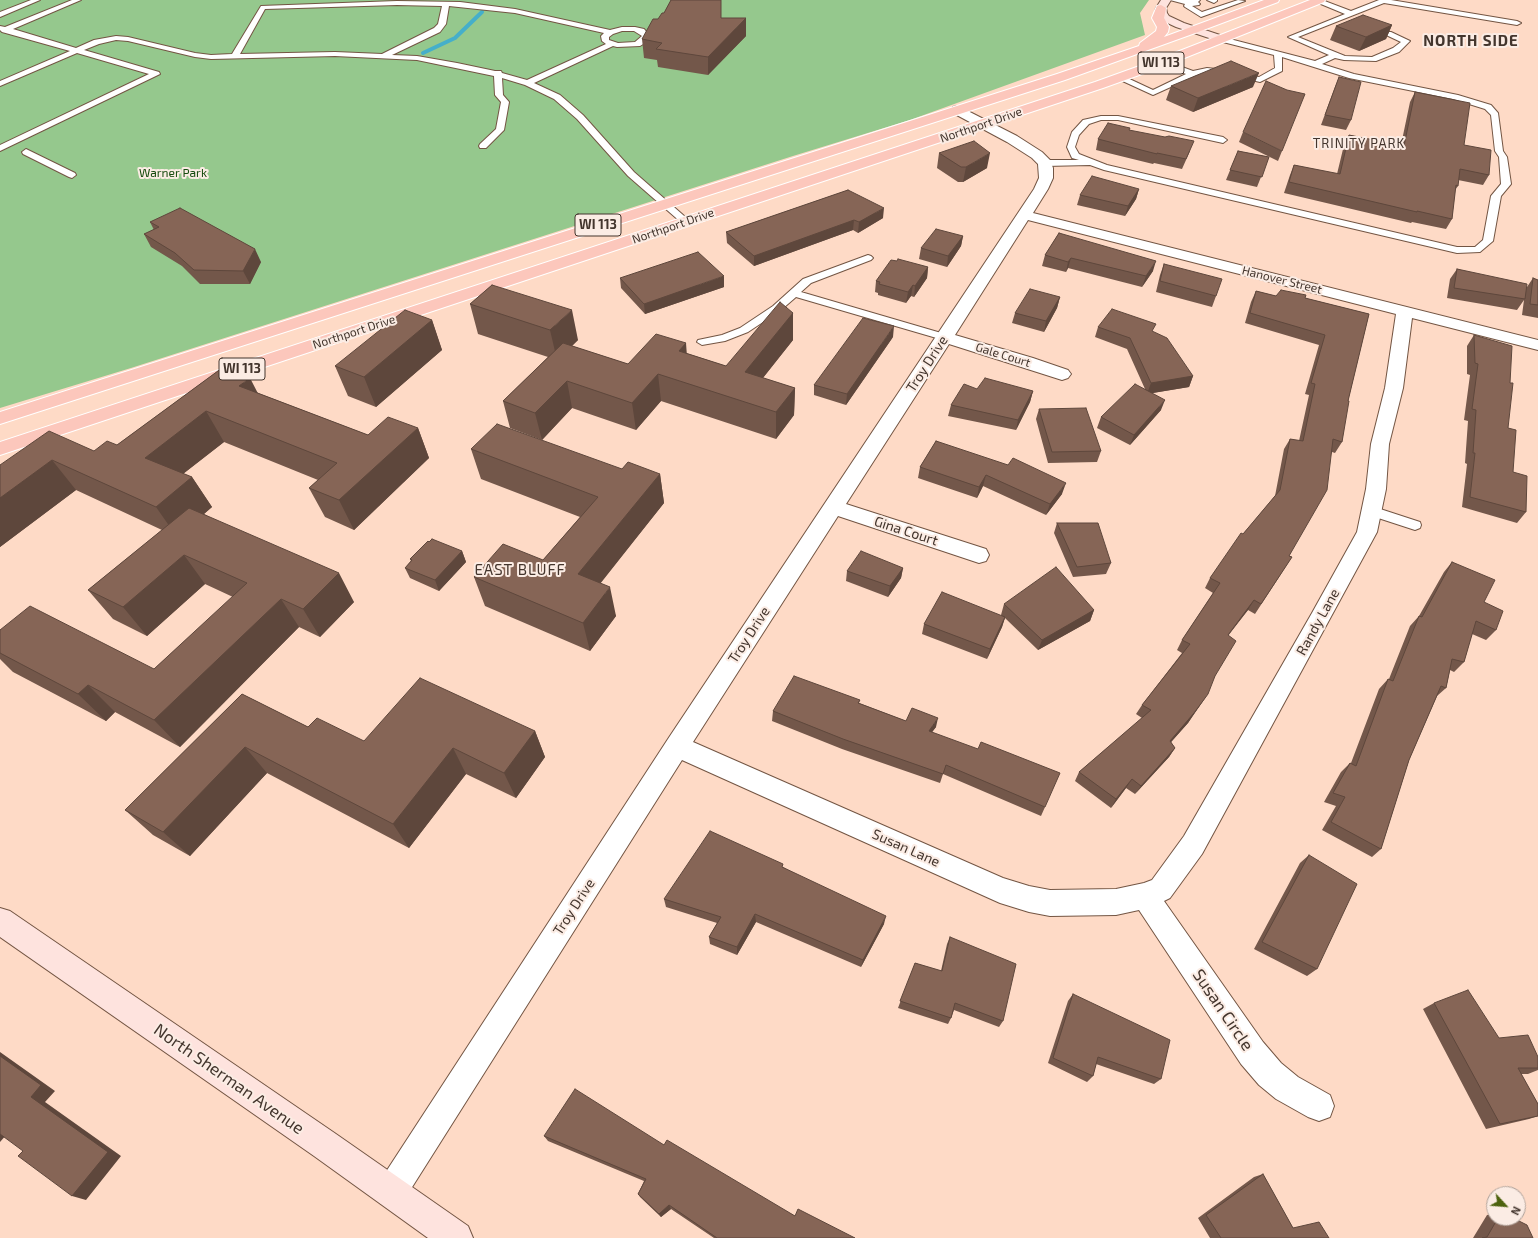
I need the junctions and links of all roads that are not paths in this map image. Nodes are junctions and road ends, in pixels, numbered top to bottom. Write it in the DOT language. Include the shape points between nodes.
graph roads {
  1 [pos="37,0"];
  2 [pos="78,0"];
  3 [pos="1173,0"];
  4 [pos="1241,0"];
  5 [pos="1274,0"];
  6 [pos="1319,0"];
  7 [pos="1384,0"];
  8 [pos="1197,3"];
  9 [pos="446,4"];
  10 [pos="1164,4"];
  11 [pos="1221,6"];
  12 [pos="1256,7"];
  13 [pos="1210,13"];
  14 [pos="1351,14"];
  15 [pos="0,15"];
  16 [pos="1342,17"];
  17 [pos="1356,22"];
  18 [pos="1517,23"];
  19 [pos="2,29"];
  20 [pos="1194,30"];
  21 [pos="610,32"];
  22 [pos="1388,34"];
  23 [pos="1222,39"];
  24 [pos="611,44"];
  25 [pos="77,51"];
  26 [pos="1278,54"];
  27 [pos="1335,55"];
  28 [pos="235,56"];
  29 [pos="383,56"];
  30 [pos="1163,62"];
  31 [pos="1101,64"];
  32 [pos="1316,64"];
  33 [pos="498,74"];
  34 [pos="1192,74"];
  35 [pos="1120,78"];
  36 [pos="528,83"];
  37 [pos="0,84"];
  38 [pos="964,113"];
  39 [pos="984,123"];
  40 [pos="1222,140"];
  41 [pos="483,146"];
  42 [pos="0,148"];
  43 [pos="26,152"];
  44 [pos="1045,163"];
  45 [pos="1092,163"];
  46 [pos="72,175"];
  47 [pos="664,204"];
  48 [pos="1026,215"];
  49 [pos="686,222"];
  50 [pos="868,258"];
  51 [pos="795,293"];
  52 [pos="1405,311"];
  53 [pos="944,337"];
  54 [pos="702,342"];
  55 [pos="1538,345"];
  56 [pos="1062,374"];
  57 [pos="0,418"];
  58 [pos="0,449"];
  59 [pos="833,507"];
  60 [pos="1371,511"];
  61 [pos="1415,525"];
  62 [pos="979,554"];
  63 [pos="677,746"];
  64 [pos="1145,896"];
  65 [pos="0,921"];
  66 [pos="1319,1106"];
  67 [pos="391,1192"];
  68 [pos="456,1238"];
  1 -- 15 [label="lane"];
  2 -- 19 [label="lane"];
  3 -- 8 [label="lane"];
  4 -- 11 [label="lane"];
  4 -- 12 [label="lane"];
  5 -- 12 [label="main road, Northport Drive / WI 113"];
  6 -- 14 [label="lane"];
  6 -- 23 [label="main road, Northport Drive / WI 113"];
  7 -- 14 [label="lane"];
  7 -- 18 [label="lane"];
  8 -- 13 [label="lane" via="1187,6 1202,15"];
  9 -- 21 [label="lane" via="515,11"];
  9 -- 28 [label="lane" via="263,6"];
  9 -- 29 [label="lane" via="442,24 437,30"];
  10 -- 20 [label="street" via="1161,13 1166,18"];
  10 -- 31 [label="main road" via="1158,18 1163,30 1160,35"];
  11 -- 12 [label="main road, Northport Drive / WI 113"];
  11 -- 13 [label="lane"];
  11 -- 13 [label="lane"];
  11 -- 20 [label="main road, Northport Drive / WI 113"];
  14 -- 16 [label="lane"];
  16 -- 17 [label="lane"];
  16 -- 27 [label="lane" via="1292,37"];
  19 -- 25 [label="lane"];
  20 -- 23 [label="street"];
  20 -- 31 [label="main road, Northport Drive / WI 113"];
  21 -- 24 [label="lane" via="605,38"];
  21 -- 24 [label="lane" via="635,29 646,36 642,42 631,45"];
  22 -- 27 [label="lane" via="1406,41 1396,50 1373,59 1344,58"];
  23 -- 26 [label="lane"];
  23 -- 30 [label="main road, Northport Drive / WI 113"];
  24 -- 36 [label="lane"];
  25 -- 28 [label="lane" via="108,39 121,38 195,55"];
  25 -- 37 [label="lane"];
  25 -- 42 [label="lane" via="156,74"];
  26 -- 32 [label="lane"];
  26 -- 34 [label="lane" via="1279,69 1260,80 1207,70"];
  27 -- 32 [label="lane"];
  28 -- 29 [label="lane"];
  29 -- 33 [label="lane" via="424,60"];
  30 -- 34 [label="lane"];
  30 -- 35 [label="main road, Northport Drive / WI 113"];
  31 -- 38 [label="main road, Northport Drive / WI 113"];
  32 -- 45 [label="lane" via="1359,78 1474,101 1488,107 1496,115 1499,151 1504,157 1506,184 1496,196 1488,241 1484,246 1477,250 1457,250 1434,246"];
  33 -- 36 [label="lane"];
  33 -- 41 [label="lane" via="499,95 505,102 500,130"];
  34 -- 35 [label="lane" via="1153,93"];
  35 -- 39 [label="main road, Northport Drive / WI 113"];
  36 -- 47 [label="lane" via="557,97 580,117 631,174"];
  38 -- 39 [label="street"];
  38 -- 47 [label="main road, Northport Drive / WI 113"];
  39 -- 44 [label="street" via="1028,148"];
  39 -- 49 [label="main road, Northport Drive / WI 113"];
  40 -- 45 [label="lane" via="1118,118 1092,120 1080,128 1070,147 1075,156"];
  43 -- 46 [label="lane"];
  44 -- 45 [label="lane"];
  44 -- 48 [label="street, Troy Drive" via="1046,178"];
  47 -- 49 [label="lane"];
  47 -- 57 [label="main road, Northport Drive / WI 113"];
  48 -- 52 [label="street, Hanover Street"];
  48 -- 53 [label="street, Troy Drive"];
  49 -- 58 [label="main road, Northport Drive / WI 113"];
  50 -- 51 [label="lane" via="807,281"];
  51 -- 53 [label="lane"];
  51 -- 54 [label="lane" via="744,330 725,338"];
  52 -- 55 [label="street, Hanover Street"];
  52 -- 60 [label="street, Randy Lane" via="1394,388 1380,444 1376,489"];
  53 -- 56 [label="street, Gale Court"];
  53 -- 59 [label="street, Troy Drive"];
  59 -- 62 [label="street, Gina Court"];
  59 -- 63 [label="street, Troy Drive"];
  60 -- 61 [label="lane"];
  60 -- 64 [label="street, Randy Lane" via="1367,532 1193,845 1161,889"];
  63 -- 64 [label="street, Susan Lane" via="1000,890 1050,903 1116,902"];
  63 -- 67 [label="street, Troy Drive"];
  64 -- 66 [label="street, Susan Circle" via="1252,1053 1270,1074 1287,1088"];
  65 -- 67 [label="street, North Sherman Avenue"];
  67 -- 68 [label="street, North Sherman Avenue"];
}
